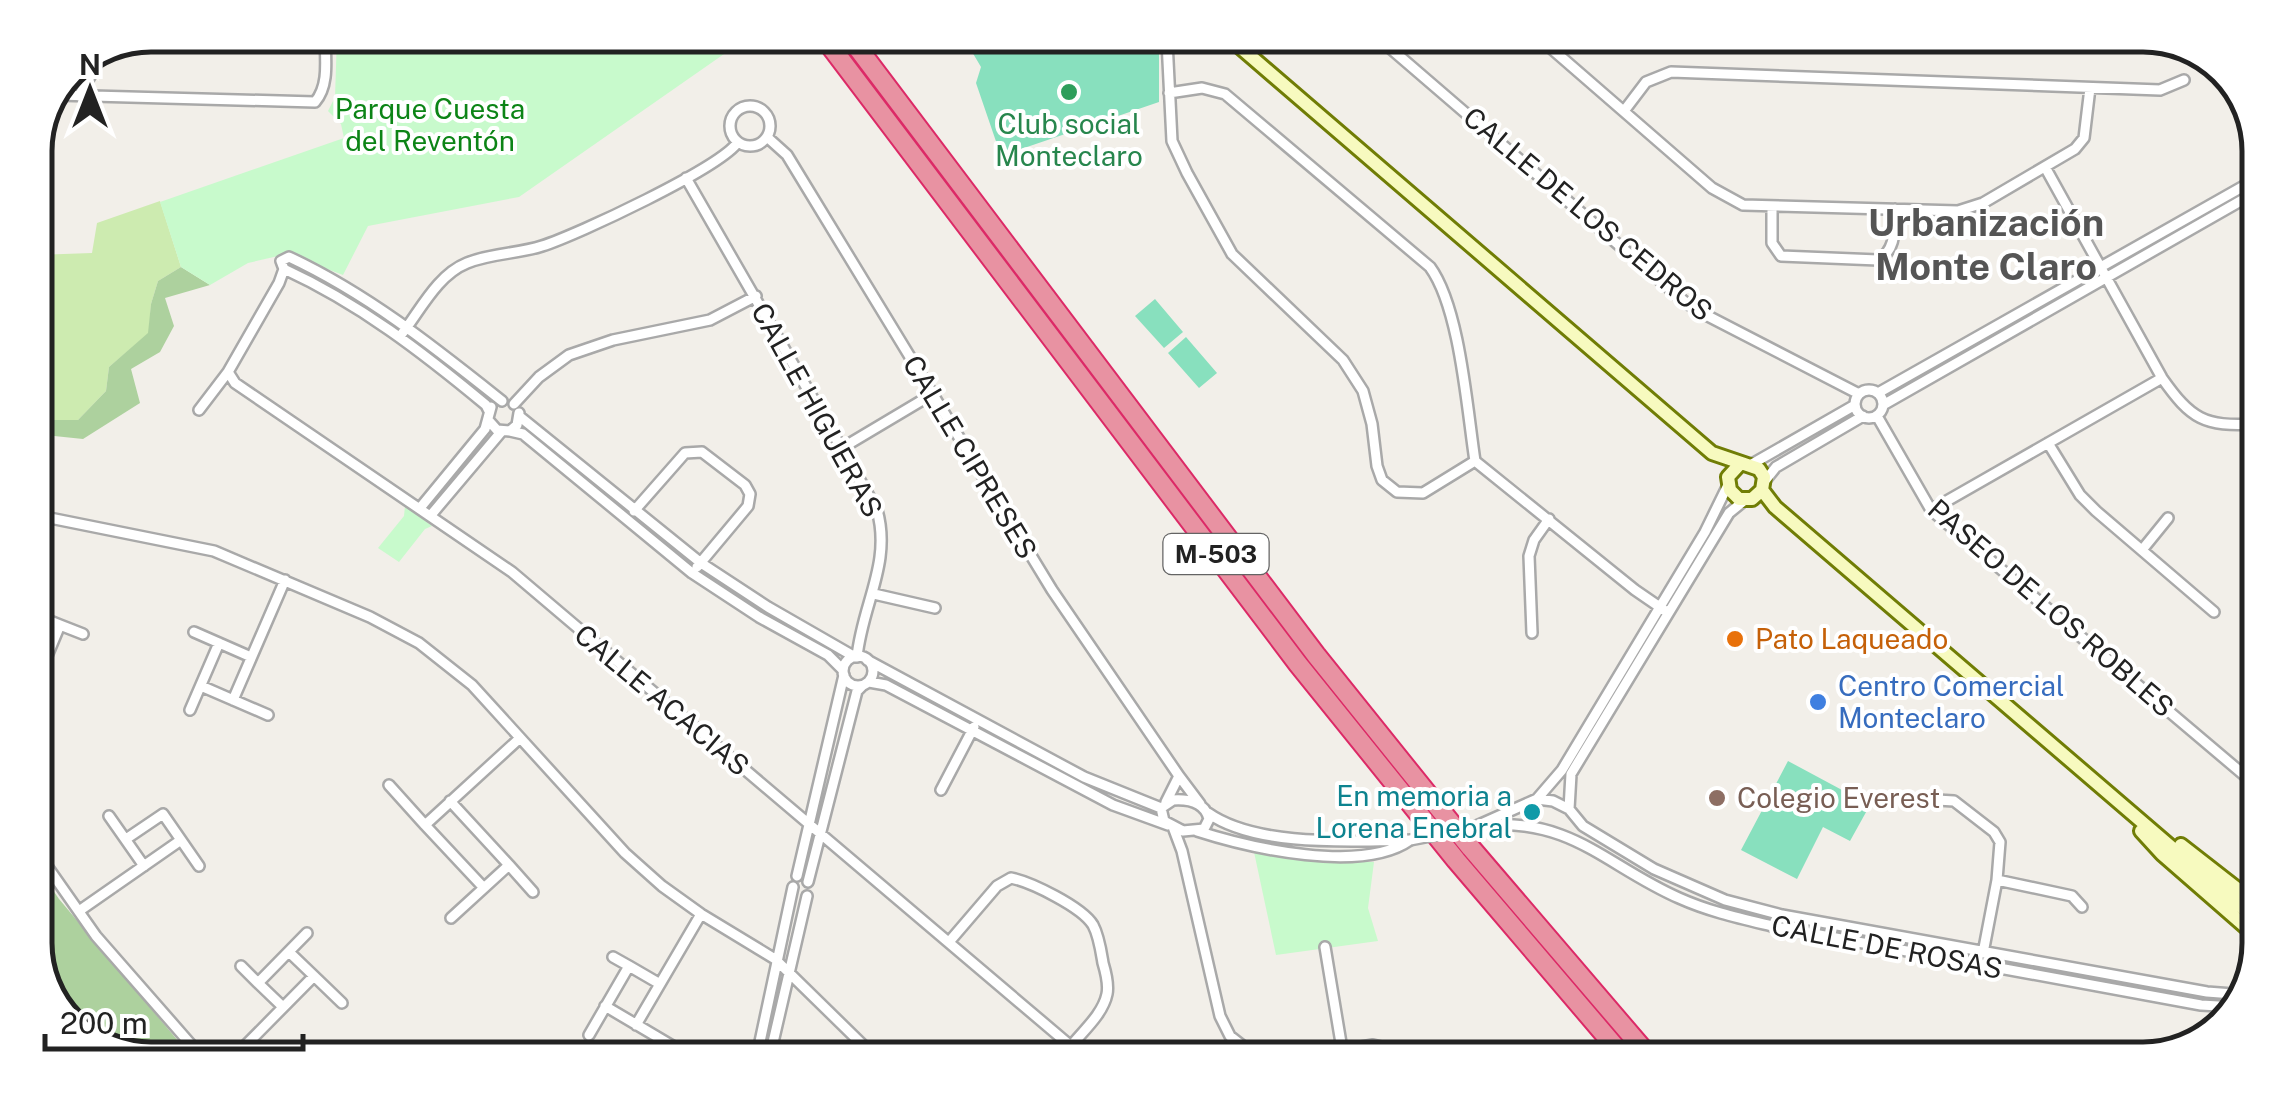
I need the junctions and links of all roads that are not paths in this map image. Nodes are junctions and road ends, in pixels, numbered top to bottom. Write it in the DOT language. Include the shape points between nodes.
graph roads {
  1 [pos="326,52"];
  2 [pos="835,52"];
  3 [pos="861,52"];
  4 [pos="1167,52"];
  5 [pos="1246,52"];
  6 [pos="1395,52"];
  7 [pos="1556,52"];
  8 [pos="92,73"];
  9 [pos="2184,80"];
  10 [pos="2090,88"];
  11 [pos="1169,94"];
  12 [pos="70,96"];
  13 [pos="78,96"];
  14 [pos="1624,111"];
  15 [pos="767,137"];
  16 [pos="738,142"];
  17 [pos="2045,168"];
  18 [pos="686,178"];
  19 [pos="2241,188"];
  20 [pos="2241,200"];
  21 [pos="1772,206"];
  22 [pos="1895,209"];
  23 [pos="284,269"];
  24 [pos="2104,272"];
  25 [pos="756,296"];
  26 [pos="408,326"];
  27 [pos="401,336"];
  28 [pos="228,372"];
  29 [pos="2162,378"];
  30 [pos="1878,393"];
  31 [pos="932,394"];
  32 [pos="1857,400"];
  33 [pos="502,401"];
  34 [pos="514,404"];
  35 [pos="1883,405"];
  36 [pos="199,410"];
  37 [pos="489,416"];
  38 [pos="519,416"];
  39 [pos="1863,416"];
  40 [pos="1877,416"];
  41 [pos="2241,425"];
  42 [pos="506,431"];
  43 [pos="2048,442"];
  44 [pos="842,448"];
  45 [pos="1710,450"];
  46 [pos="1476,461"];
  47 [pos="1745,464"];
  48 [pos="1728,481"];
  49 [pos="1756,493"];
  50 [pos="420,508"];
  51 [pos="636,508"];
  52 [pos="1931,510"];
  53 [pos="431,515"];
  54 [pos="2168,518"];
  55 [pos="53,519"];
  56 [pos="626,520"];
  57 [pos="1549,520"];
  58 [pos="2142,550"];
  59 [pos="701,563"];
  60 [pos="692,572"];
  61 [pos="285,580"];
  62 [pos="874,594"];
  63 [pos="934,608"];
  64 [pos="1664,609"];
  65 [pos="2214,612"];
  66 [pos="53,622"];
  67 [pos="60,625"];
  68 [pos="194,632"];
  69 [pos="1532,633"];
  70 [pos="83,634"];
  71 [pos="53,643"];
  72 [pos="219,643"];
  73 [pos="251,657"];
  74 [pos="860,658"];
  75 [pos="844,672"];
  76 [pos="866,684"];
  77 [pos="200,686"];
  78 [pos="232,700"];
  79 [pos="190,710"];
  80 [pos="268,715"];
  81 [pos="978,720"];
  82 [pos="972,731"];
  83 [pos="520,738"];
  84 [pos="2242,773"];
  85 [pos="2087,775"];
  86 [pos="1178,776"];
  87 [pos="389,785"];
  88 [pos="941,790"];
  89 [pos="1537,800"];
  90 [pos="1936,800"];
  91 [pos="450,801"];
  92 [pos="1163,806"];
  93 [pos="1521,808"];
  94 [pos="1204,810"];
  95 [pos="1570,812"];
  96 [pos="109,816"];
  97 [pos="425,824"];
  98 [pos="808,825"];
  99 [pos="1524,825"];
  100 [pos="1170,826"];
  101 [pos="1476,826"];
  102 [pos="1556,831"];
  103 [pos="1196,832"];
  104 [pos="820,836"];
  105 [pos="126,840"];
  106 [pos="181,840"];
  107 [pos="1410,840"];
  108 [pos="1182,852"];
  109 [pos="509,865"];
  110 [pos="144,866"];
  111 [pos="199,866"];
  112 [pos="53,875"];
  113 [pos="797,876"];
  114 [pos="1998,880"];
  115 [pos="808,882"];
  116 [pos="793,887"];
  117 [pos="484,888"];
  118 [pos="533,892"];
  119 [pos="807,896"];
  120 [pos="2242,904"];
  121 [pos="2082,907"];
  122 [pos="78,911"];
  123 [pos="701,914"];
  124 [pos="451,918"];
  125 [pos="2242,924"];
  126 [pos="308,933"];
  127 [pos="949,942"];
  128 [pos="1325,947"];
  129 [pos="1984,951"];
  130 [pos="289,952"];
  131 [pos="613,957"];
  132 [pos="775,958"];
  133 [pos="1978,964"];
  134 [pos="241,966"];
  135 [pos="629,966"];
  136 [pos="787,971"];
  137 [pos="314,976"];
  138 [pos="258,983"];
  139 [pos="660,984"];
  140 [pos="2227,994"];
  141 [pos="342,1003"];
  142 [pos="605,1006"];
  143 [pos="2218,1006"];
  144 [pos="283,1007"];
  145 [pos="636,1025"];
  146 [pos="588,1034"];
  147 [pos="189,1042"];
  148 [pos="249,1042"];
  149 [pos="667,1042"];
  150 [pos="760,1042"];
  151 [pos="773,1042"];
  152 [pos="860,1042"];
  153 [pos="1066,1042"];
  154 [pos="1080,1042"];
  155 [pos="1238,1042"];
  156 [pos="1341,1042"];
  157 [pos="1611,1042"];
  158 [pos="1637,1042"];
  1 -- 13 [label="street" via="324,90 315,102"];
  2 -- 157 [label="highway, M-503" via="1298,664"];
  3 -- 158 [label="highway, M-503" via="1340,686"];
  4 -- 11 [label="street"];
  5 -- 45 [label="street"];
  6 -- 32 [label="street, CALLE DE LOS CEDROS" via="1685,302"];
  7 -- 14 [label="street"];
  8 -- 13 [label="street"];
  9 -- 10 [label="street" via="2160,90"];
  10 -- 14 [label="street" via="1671,72 1646,82"];
  10 -- 17 [label="street" via="2084,138"];
  11 -- 46 [label="street" via="1202,88 1225,94 1430,268 1446,294"];
  11 -- 46 [label="street" via="1172,140 1232,254 1343,360 1363,391 1382,480 1398,492 1423,493"];
  12 -- 13 [label="street"];
  14 -- 21 [label="street" via="1724,197"];
  15 -- 16 [label="street" via="750,146"];
  15 -- 16 [label="street" via="765,113 746,106 730,125"];
  15 -- 31 [label="street, CALLE CIPRESES" via="788,154"];
  16 -- 18 [label="street"];
  17 -- 22 [label="street" via="1958,211"];
  17 -- 24 [label="street"];
  18 -- 25 [label="street, CALLE HIGUERAS"];
  18 -- 26 [label="street" via="541,247 466,263 442,280"];
  19 -- 24 [label="street"];
  20 -- 24 [label="street"];
  21 -- 22 [label="street"];
  21 -- 22 [label="street" via="1772,244 1782,256 1878,260 1892,244"];
  23 -- 26 [label="street" via="281,261 289,257"];
  23 -- 27 [label="street"];
  23 -- 28 [label="street"];
  24 -- 29 [label="street"];
  24 -- 30 [label="street"];
  24 -- 35 [label="street"];
  25 -- 34 [label="street" via="710,320 569,355"];
  25 -- 44 [label="street, CALLE HIGUERAS"];
  26 -- 27 [label="street"];
  26 -- 33 [label="street"];
  27 -- 37 [label="street" via="486,405"];
  28 -- 36 [label="street"];
  28 -- 50 [label="street, CALLE ACACIAS"];
  29 -- 41 [label="street" via="2200,420"];
  29 -- 43 [label="street"];
  30 -- 32 [label="street" via="1865,390"];
  30 -- 35 [label="street"];
  31 -- 44 [label="street"];
  31 -- 86 [label="street, CALLE CIPRESES" via="1052,590"];
  32 -- 39 [label="street"];
  32 -- 47 [label="street"];
  33 -- 34 [label="street"];
  33 -- 37 [label="street"];
  34 -- 38 [label="street"];
  35 -- 40 [label="street"];
  37 -- 42 [label="street"];
  37 -- 50 [label="street"];
  38 -- 42 [label="street"];
  38 -- 51 [label="street"];
  39 -- 40 [label="street"];
  39 -- 49 [label="street" via="1776,468"];
  40 -- 52 [label="street, PASEO DE LOS ROBLES"];
  42 -- 53 [label="street"];
  42 -- 56 [label="street" via="523,434"];
  43 -- 52 [label="street"];
  43 -- 58 [label="street" via="2080,495"];
  44 -- 62 [label="street, CALLE HIGUERAS" via="881,526"];
  45 -- 47 [label="street"];
  45 -- 48 [label="street"];
  46 -- 57 [label="street"];
  47 -- 48 [label="street"];
  47 -- 49 [label="street" via="1762,473"];
  48 -- 49 [label="street" via="1734,495"];
  48 -- 64 [label="street"];
  49 -- 64 [label="street" via="1729,513"];
  49 -- 85 [label="street"];
  50 -- 53 [label="street, CALLE ACACIAS"];
  51 -- 56 [label="street"];
  51 -- 59 [label="street"];
  51 -- 59 [label="street" via="684,453 702,452 744,484 748,506"];
  52 -- 84 [label="street, PASEO DE LOS ROBLES"];
  53 -- 98 [label="street, CALLE ACACIAS" via="512,572"];
  54 -- 58 [label="street"];
  55 -- 61 [label="street" via="214,551"];
  56 -- 60 [label="street"];
  57 -- 64 [label="street"];
  57 -- 69 [label="street" via="1528,556"];
  58 -- 65 [label="street"];
  59 -- 60 [label="street"];
  59 -- 74 [label="street"];
  60 -- 75 [label="street" via="828,655"];
  61 -- 73 [label="street"];
  61 -- 83 [label="street" via="420,643 460,673"];
  62 -- 63 [label="street"];
  62 -- 74 [label="street, CALLE HIGUERAS"];
  64 -- 89 [label="street"];
  64 -- 95 [label="street" via="1571,774"];
  66 -- 67 [label="street"];
  67 -- 70 [label="street"];
  67 -- 71 [label="street"];
  68 -- 72 [label="street"];
  72 -- 73 [label="street"];
  72 -- 77 [label="street"];
  73 -- 78 [label="street"];
  74 -- 75 [label="street"];
  74 -- 76 [label="street" via="873,670"];
  74 -- 81 [label="street"];
  75 -- 76 [label="street" via="851,684"];
  75 -- 98 [label="street"];
  76 -- 82 [label="street" via="886,685"];
  76 -- 104 [label="street" via="857,692"];
  77 -- 78 [label="street"];
  77 -- 79 [label="street"];
  78 -- 80 [label="street"];
  81 -- 82 [label="street"];
  81 -- 92 [label="street" via="1114,791"];
  82 -- 88 [label="street"];
  82 -- 100 [label="street" via="1114,805"];
  83 -- 91 [label="street"];
  83 -- 123 [label="street" via="625,853"];
  85 -- 120 [label="street"];
  85 -- 125 [label="street" via="2162,854"];
  86 -- 92 [label="street"];
  86 -- 94 [label="street, CALLE CIPRESES"];
  87 -- 97 [label="street"];
  89 -- 93 [label="street"];
  89 -- 95 [label="street"];
  90 -- 114 [label="street" via="1954,801 1994,832 2000,842"];
  91 -- 97 [label="street"];
  91 -- 109 [label="street"];
  92 -- 94 [label="street" via="1182,800"];
  92 -- 100 [label="street" via="1161,816"];
  93 -- 99 [label="street"];
  93 -- 101 [label="street"];
  94 -- 103 [label="street" via="1208,825"];
  94 -- 107 [label="street" via="1222,824 1311,841"];
  95 -- 102 [label="street" via="1567,828"];
  95 -- 129 [label="street, CALLE DE ROSAS" via="1654,868 1725,900"];
  96 -- 105 [label="street"];
  97 -- 117 [label="street"];
  98 -- 104 [label="street, CALLE ACACIAS"];
  98 -- 113 [label="street"];
  99 -- 101 [label="street"];
  99 -- 102 [label="street, CALLE DE ROSAS"];
  100 -- 103 [label="street"];
  100 -- 108 [label="street"];
  101 -- 107 [label="street, bridge"];
  102 -- 133 [label="street, CALLE DE ROSAS" via="1678,898 1720,913"];
  103 -- 107 [label="street" via="1344,856 1374,854"];
  103 -- 108 [label="street"];
  104 -- 115 [label="street"];
  104 -- 127 [label="street, CALLE ACACIAS"];
  105 -- 106 [label="street" via="163,814"];
  105 -- 110 [label="street"];
  106 -- 110 [label="street"];
  106 -- 111 [label="street"];
  108 -- 155 [label="street" via="1220,1016"];
  109 -- 117 [label="street"];
  109 -- 118 [label="street"];
  110 -- 122 [label="street"];
  112 -- 122 [label="street"];
  114 -- 121 [label="street" via="2072,896"];
  114 -- 129 [label="street"];
  116 -- 132 [label="street"];
  117 -- 124 [label="street"];
  119 -- 136 [label="street"];
  122 -- 147 [label="street"];
  123 -- 132 [label="street"];
  123 -- 139 [label="street"];
  126 -- 130 [label="street"];
  127 -- 153 [label="street, CALLE ACACIAS"];
  127 -- 154 [label="street" via="1011,878 1028,881 1084,915 1098,938 1108,980 1107,996"];
  128 -- 156 [label="street"];
  129 -- 133 [label="street"];
  129 -- 140 [label="street, CALLE DE ROSAS"];
  130 -- 137 [label="street"];
  130 -- 138 [label="street"];
  131 -- 135 [label="street"];
  132 -- 136 [label="street"];
  132 -- 150 [label="street"];
  133 -- 143 [label="street, CALLE DE ROSAS"];
  134 -- 138 [label="street"];
  135 -- 139 [label="street"];
  135 -- 142 [label="street"];
  136 -- 151 [label="street"];
  136 -- 152 [label="street"];
  137 -- 141 [label="street"];
  137 -- 144 [label="street"];
  138 -- 144 [label="street"];
  139 -- 145 [label="street"];
  142 -- 145 [label="street"];
  142 -- 146 [label="street"];
  144 -- 148 [label="street"];
  145 -- 149 [label="street"];
}
